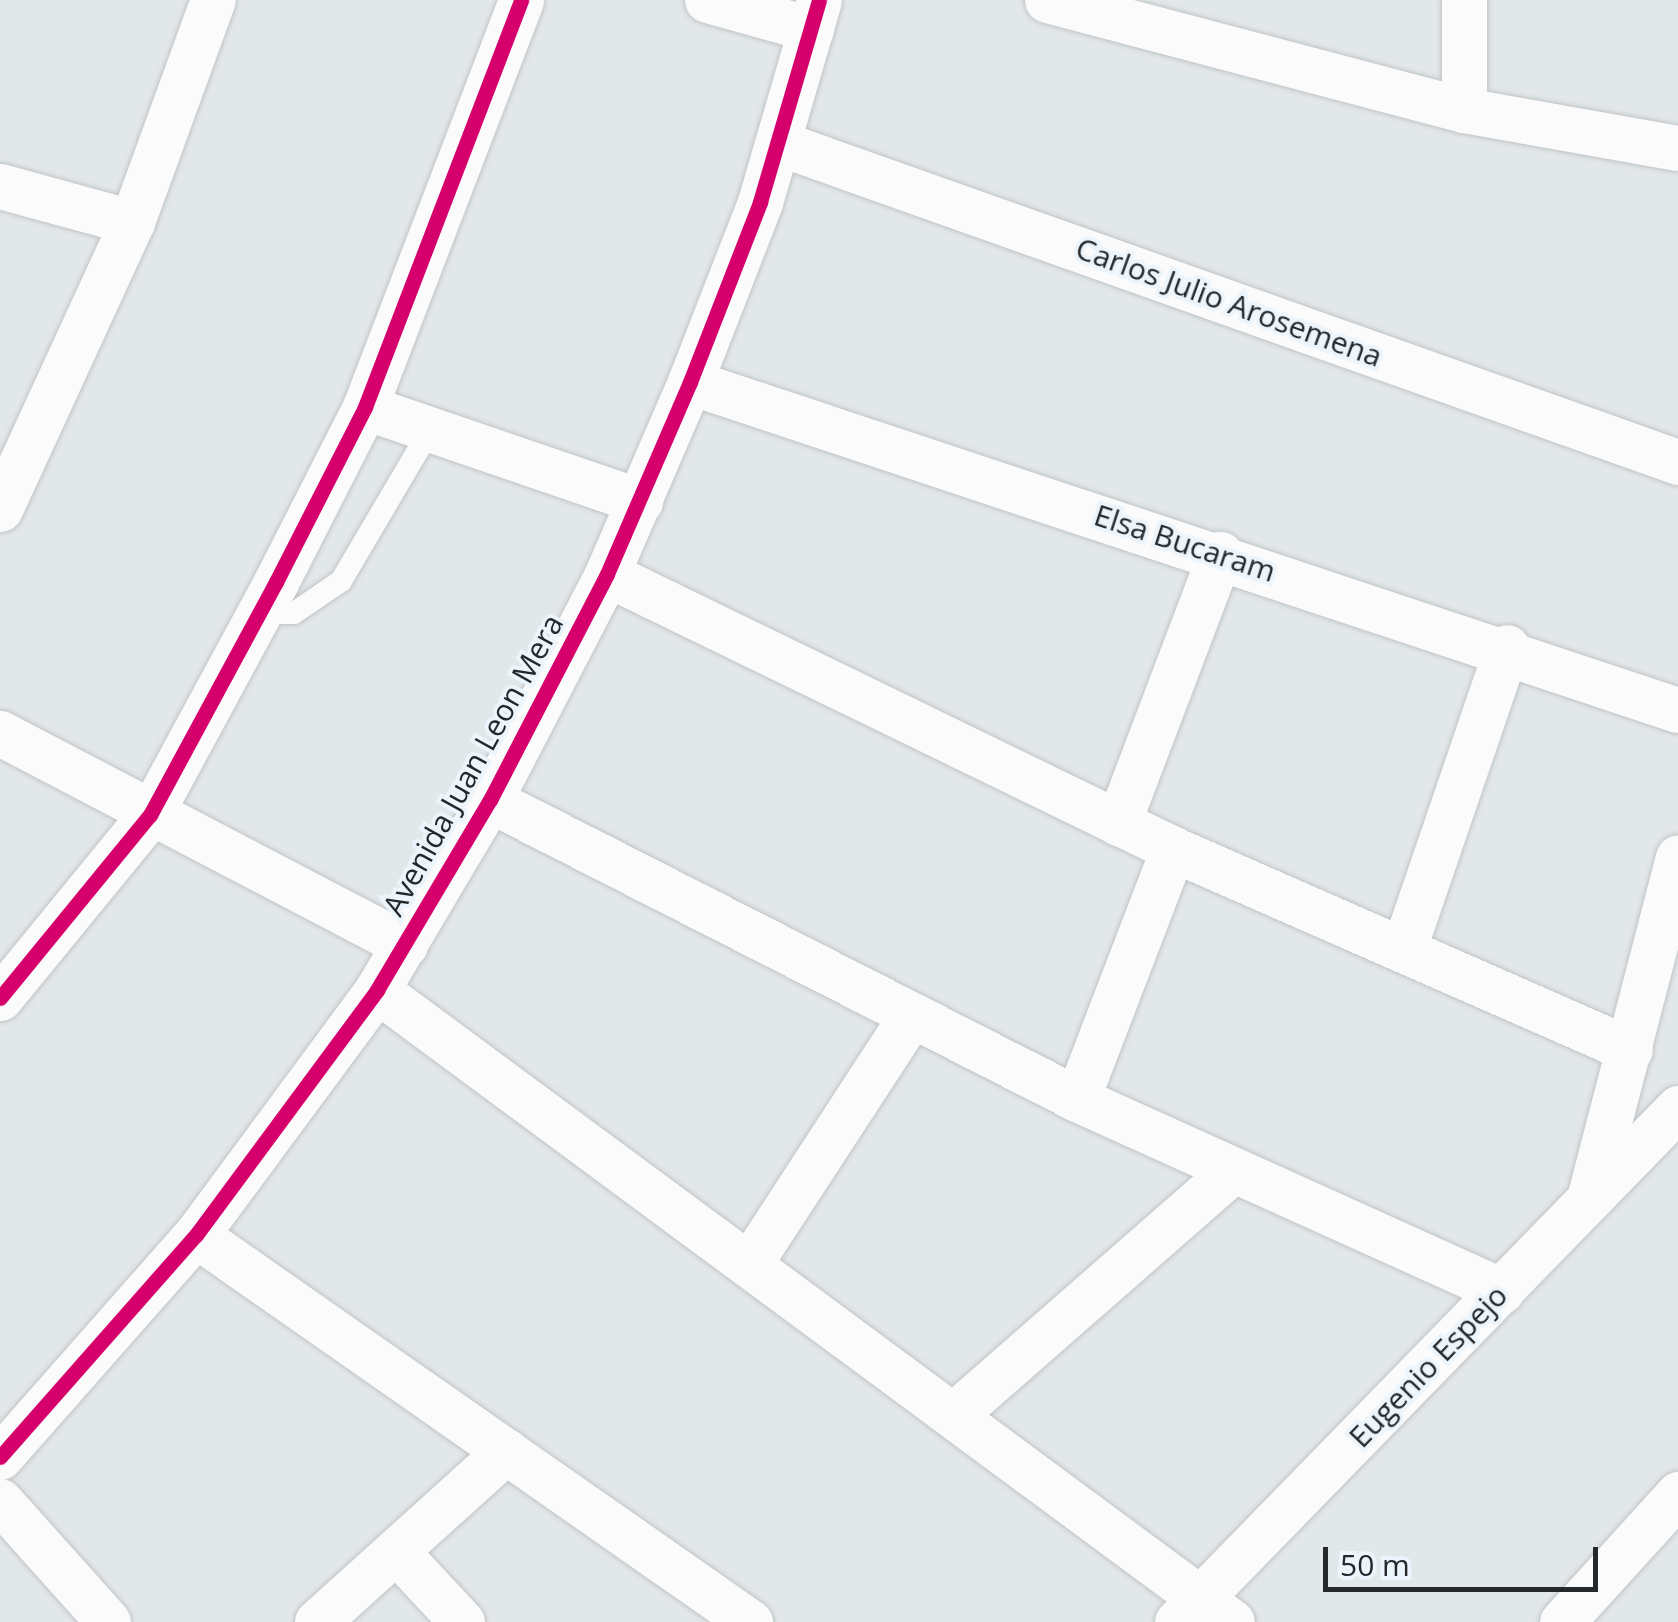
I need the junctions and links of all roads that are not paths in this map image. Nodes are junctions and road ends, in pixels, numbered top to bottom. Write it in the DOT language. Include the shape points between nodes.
graph roads {
  1 [pos="213,0"];
  2 [pos="521,0"];
  3 [pos="706,0"];
  4 [pos="1046,0"];
  5 [pos="1464,0"];
  6 [pos="815,14"];
  7 [pos="1464,110"];
  8 [pos="779,142"];
  9 [pos="1678,148"];
  10 [pos="0,186"];
  11 [pos="132,222"];
  12 [pos="690,382"];
  13 [pos="365,407"];
  14 [pos="430,430"];
  15 [pos="1678,462"];
  16 [pos="640,500"];
  17 [pos="0,509"];
  18 [pos="1220,554"];
  19 [pos="607,574"];
  20 [pos="260,613"];
  21 [pos="1507,647"];
  22 [pos="1678,710"];
  23 [pos="0,734"];
  24 [pos="490,800"];
  25 [pos="150,815"];
  26 [pos="1118,823"];
  27 [pos="1173,850"];
  28 [pos="1678,856"];
  29 [pos="405,945"];
  30 [pos="1404,948"];
  31 [pos="377,990"];
  32 [pos="0,998"];
  33 [pos="911,1016"];
  34 [pos="1630,1050"];
  35 [pos="1077,1099"];
  36 [pos="1678,1108"];
  37 [pos="1231,1172"];
  38 [pos="1588,1202"];
  39 [pos="196,1235"];
  40 [pos="750,1263"];
  41 [pos="1502,1291"];
  42 [pos="958,1412"];
  43 [pos="506,1452"];
  44 [pos="0,1457"];
  45 [pos="1678,1494"];
  46 [pos="0,1501"];
  47 [pos="396,1551"];
  48 [pos="1205,1613"];
  49 [pos="108,1622"];
  50 [pos="317,1622"];
  51 [pos="462,1622"];
  52 [pos="750,1622"];
  53 [pos="1562,1622"];
  1 -- 11 [label="street"];
  2 -- 13 [label="street"];
  3 -- 6 [label="street"];
  4 -- 7 [label="street"];
  5 -- 7 [label="street"];
  6 -- 8 [label="street, Avenida Juan Leon Mera"];
  7 -- 9 [label="street"];
  8 -- 12 [label="street, Avenida Juan Leon Mera"];
  8 -- 15 [label="street, Carlos Julio Arosemena"];
  10 -- 11 [label="street"];
  11 -- 17 [label="street"];
  12 -- 16 [label="street, Avenida Juan Leon Mera"];
  12 -- 18 [label="street, Elsa Bucaram"];
  13 -- 14 [label="street"];
  13 -- 20 [label="street"];
  14 -- 16 [label="street"];
  14 -- 20 [label="lane" via="341,581 294,613"];
  16 -- 19 [label="street, Avenida Juan Leon Mera"];
  18 -- 21 [label="street, Elsa Bucaram"];
  18 -- 26 [label="street"];
  19 -- 24 [label="street, Avenida Juan Leon Mera"];
  19 -- 26 [label="street"];
  20 -- 25 [label="street"];
  21 -- 22 [label="street, Elsa Bucaram"];
  21 -- 30 [label="street"];
  23 -- 25 [label="street"];
  24 -- 29 [label="street, Avenida Juan Leon Mera"];
  24 -- 33 [label="street"];
  25 -- 29 [label="street"];
  25 -- 32 [label="street"];
  26 -- 27 [label="street"];
  27 -- 30 [label="street"];
  27 -- 35 [label="street"];
  28 -- 34 [label="street"];
  29 -- 31 [label="street, Avenida Juan Leon Mera"];
  30 -- 34 [label="street"];
  31 -- 39 [label="street, Avenida Juan Leon Mera"];
  31 -- 40 [label="street"];
  33 -- 35 [label="street"];
  33 -- 40 [label="street"];
  34 -- 38 [label="street"];
  35 -- 37 [label="street"];
  36 -- 38 [label="street, Eugenio Espejo"];
  37 -- 41 [label="street"];
  37 -- 42 [label="street"];
  38 -- 41 [label="street, Eugenio Espejo"];
  39 -- 43 [label="street"];
  39 -- 44 [label="street, Avenida Juan Leon Mera"];
  40 -- 42 [label="street"];
  41 -- 48 [label="street, Eugenio Espejo"];
  42 -- 48 [label="street"];
  43 -- 47 [label="street"];
  43 -- 52 [label="street"];
  45 -- 53 [label="street"];
  46 -- 49 [label="street"];
  47 -- 50 [label="street"];
  47 -- 51 [label="street"];
}
